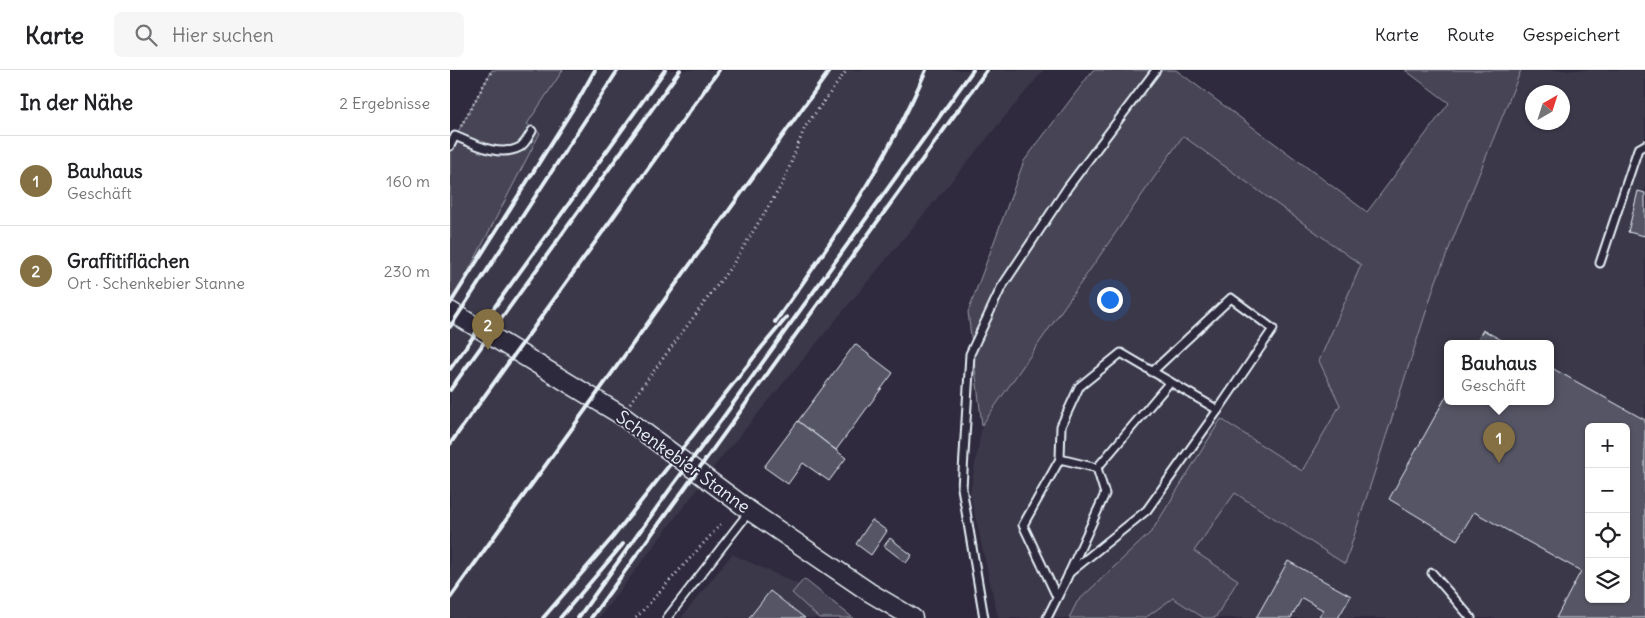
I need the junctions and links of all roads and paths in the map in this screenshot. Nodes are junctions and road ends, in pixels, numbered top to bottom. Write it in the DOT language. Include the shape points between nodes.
graph roads {
  1 [pos="492,70"];
  2 [pos="848,70"];
  3 [pos="1156,70"];
  4 [pos="532,131"];
  5 [pos="455,136"];
  6 [pos="1645,145"];
  7 [pos="450,146"];
  8 [pos="1600,263"];
  9 [pos="450,311"];
  10 [pos="1152,372"];
  11 [pos="1170,382"];
  12 [pos="1218,410"];
  13 [pos="621,415"];
  14 [pos="1060,459"];
  15 [pos="1097,468"];
  16 [pos="750,511"];
  17 [pos="1432,572"];
  18 [pos="1069,573"];
  19 [pos="1057,597"];
  20 [pos="636,618"];
  21 [pos="667,618"];
  22 [pos="913,618"];
  23 [pos="984,618"];
  24 [pos="1047,618"];
  25 [pos="1471,618"];
  1 -- 5 [label="path"];
  2 -- 13 [label="path" via="805,127 783,183 733,264"];
  3 -- 23 [label="lane" via="1068,187 1001,288 970,354 962,488"];
  4 -- 5 [label="lane" via="521,146 502,152"];
  5 -- 7 [label="lane"];
  6 -- 8 [label="lane" via="1638,149"];
  9 -- 13 [label="street, Schenkebier Stanne"];
  10 -- 11 [label="lane"];
  10 -- 12 [label="lane" via="1231,298 1273,329"];
  10 -- 14 [label="lane" via="1121,353 1079,387 1061,426"];
  11 -- 12 [label="lane"];
  11 -- 15 [label="lane"];
  12 -- 18 [label="lane" via="1147,510"];
  13 -- 16 [label="street, Schenkebier Stanne"];
  14 -- 15 [label="lane"];
  14 -- 19 [label="lane" via="1023,525"];
  15 -- 18 [label="lane" via="1105,494"];
  16 -- 20 [label="path" via="721,524"];
  16 -- 21 [label="lane"];
  16 -- 22 [label="street, Schenkebier Stanne"];
  17 -- 25 [label="lane"];
  18 -- 19 [label="lane"];
  19 -- 24 [label="lane"];
}
